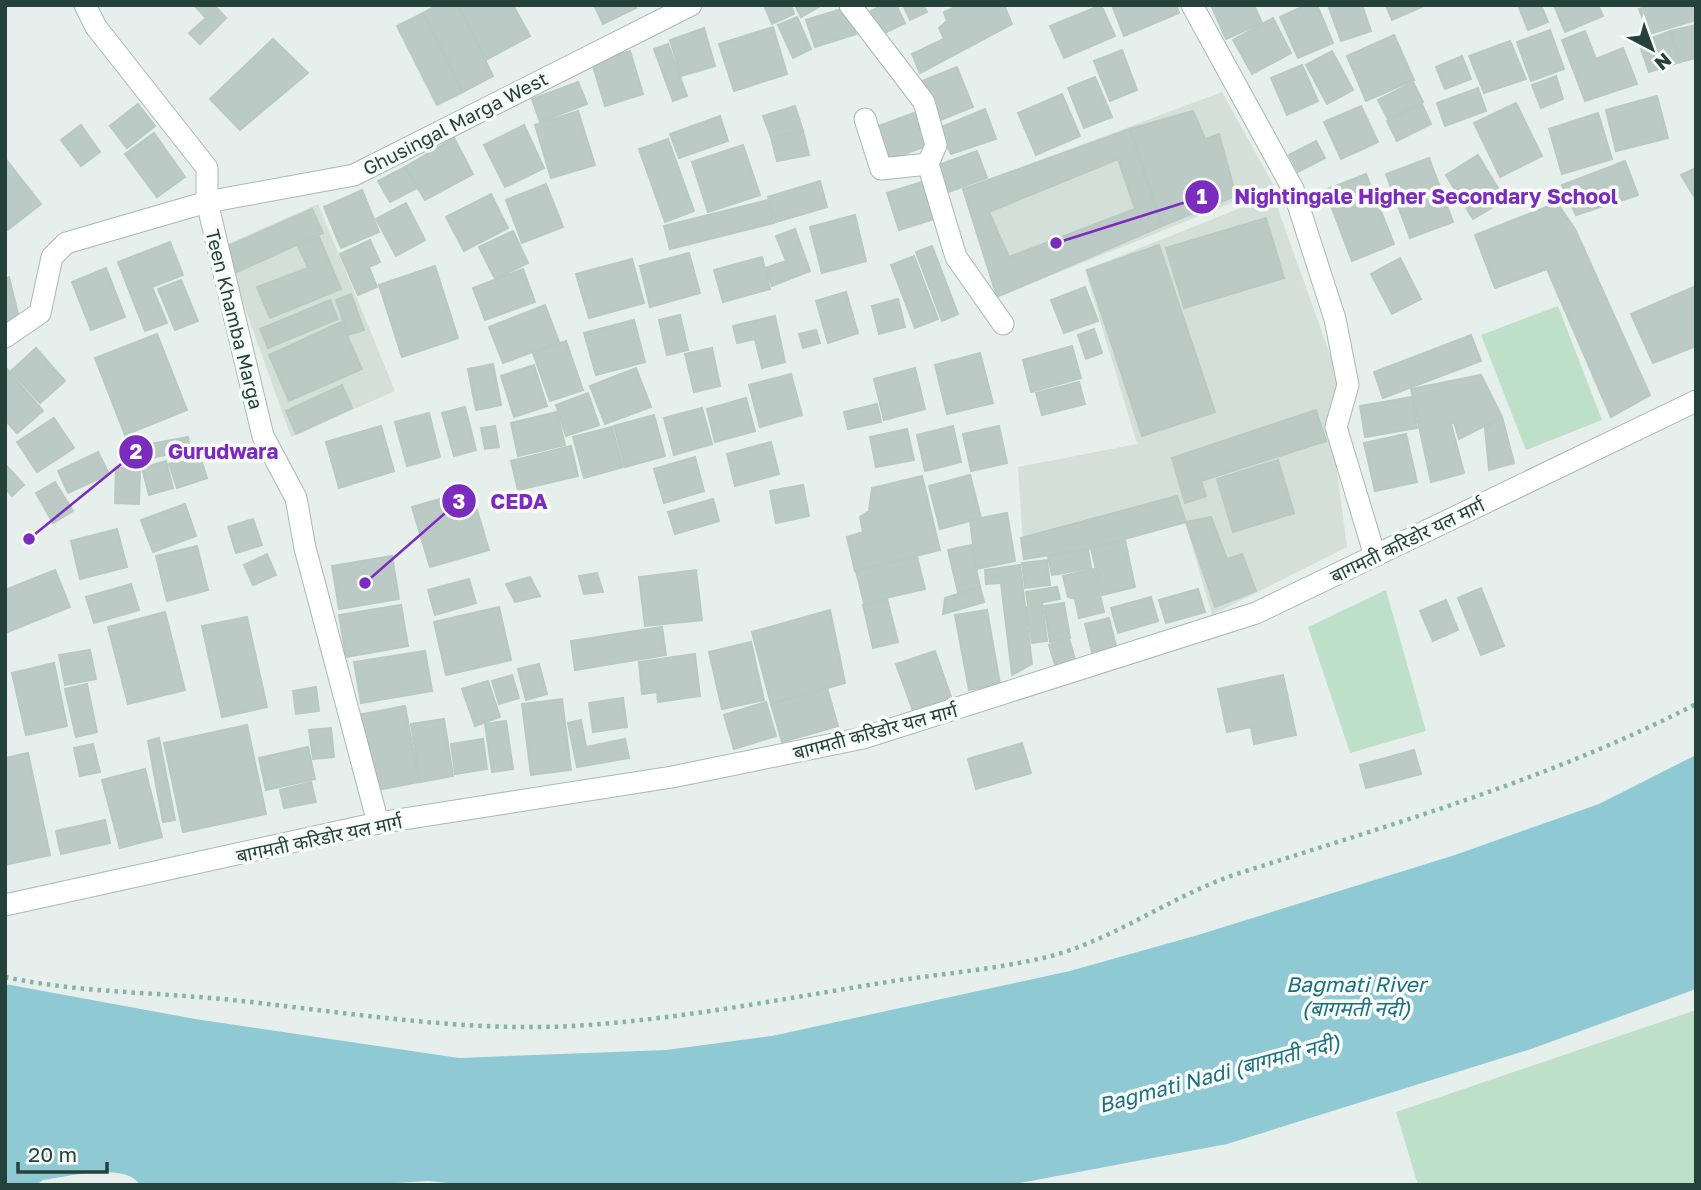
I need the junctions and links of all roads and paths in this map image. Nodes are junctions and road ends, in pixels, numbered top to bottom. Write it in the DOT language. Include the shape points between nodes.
graph roads {
  1 [pos="85,5"];
  2 [pos="691,5"];
  3 [pos="850,5"];
  4 [pos="1192,5"];
  5 [pos="865,119"];
  6 [pos="928,164"];
  7 [pos="206,202"];
  8 [pos="1003,324"];
  9 [pos="5,337"];
  10 [pos="1696,401"];
  11 [pos="1375,556"];
  12 [pos="1696,704"];
  13 [pos="379,823"];
  14 [pos="5,905"];
  15 [pos="5,977"];
  1 -- 7 [label="street, Teen Khamba Marga" via="96,27 207,168"];
  2 -- 7 [label="street, Ghusingal Marga West" via="354,175"];
  3 -- 6 [label="street" via="924,103 936,145"];
  4 -- 11 [label="street" via="1293,189 1335,319 1348,385 1336,427"];
  5 -- 6 [label="street" via="881,169"];
  6 -- 8 [label="street" via="956,257"];
  7 -- 9 [label="street, Ghusingal Marga West" via="66,243 52,257 40,313"];
  7 -- 13 [label="street, Teen Khamba Marga" via="263,436 296,498 305,548"];
  10 -- 11 [label="street, बागमती करिडोर यल मार्ग"];
  11 -- 13 [label="street, बागमती करिडोर यल मार्ग" via="1256,613 863,738 672,777"];
  12 -- 15 [label="path" via="1658,724 1464,801 1218,880 1098,942 1041,959 718,1012 571,1026 421,1023 228,999 113,993"];
  13 -- 14 [label="street, बागमती करिडोर यल मार्ग"];
}
